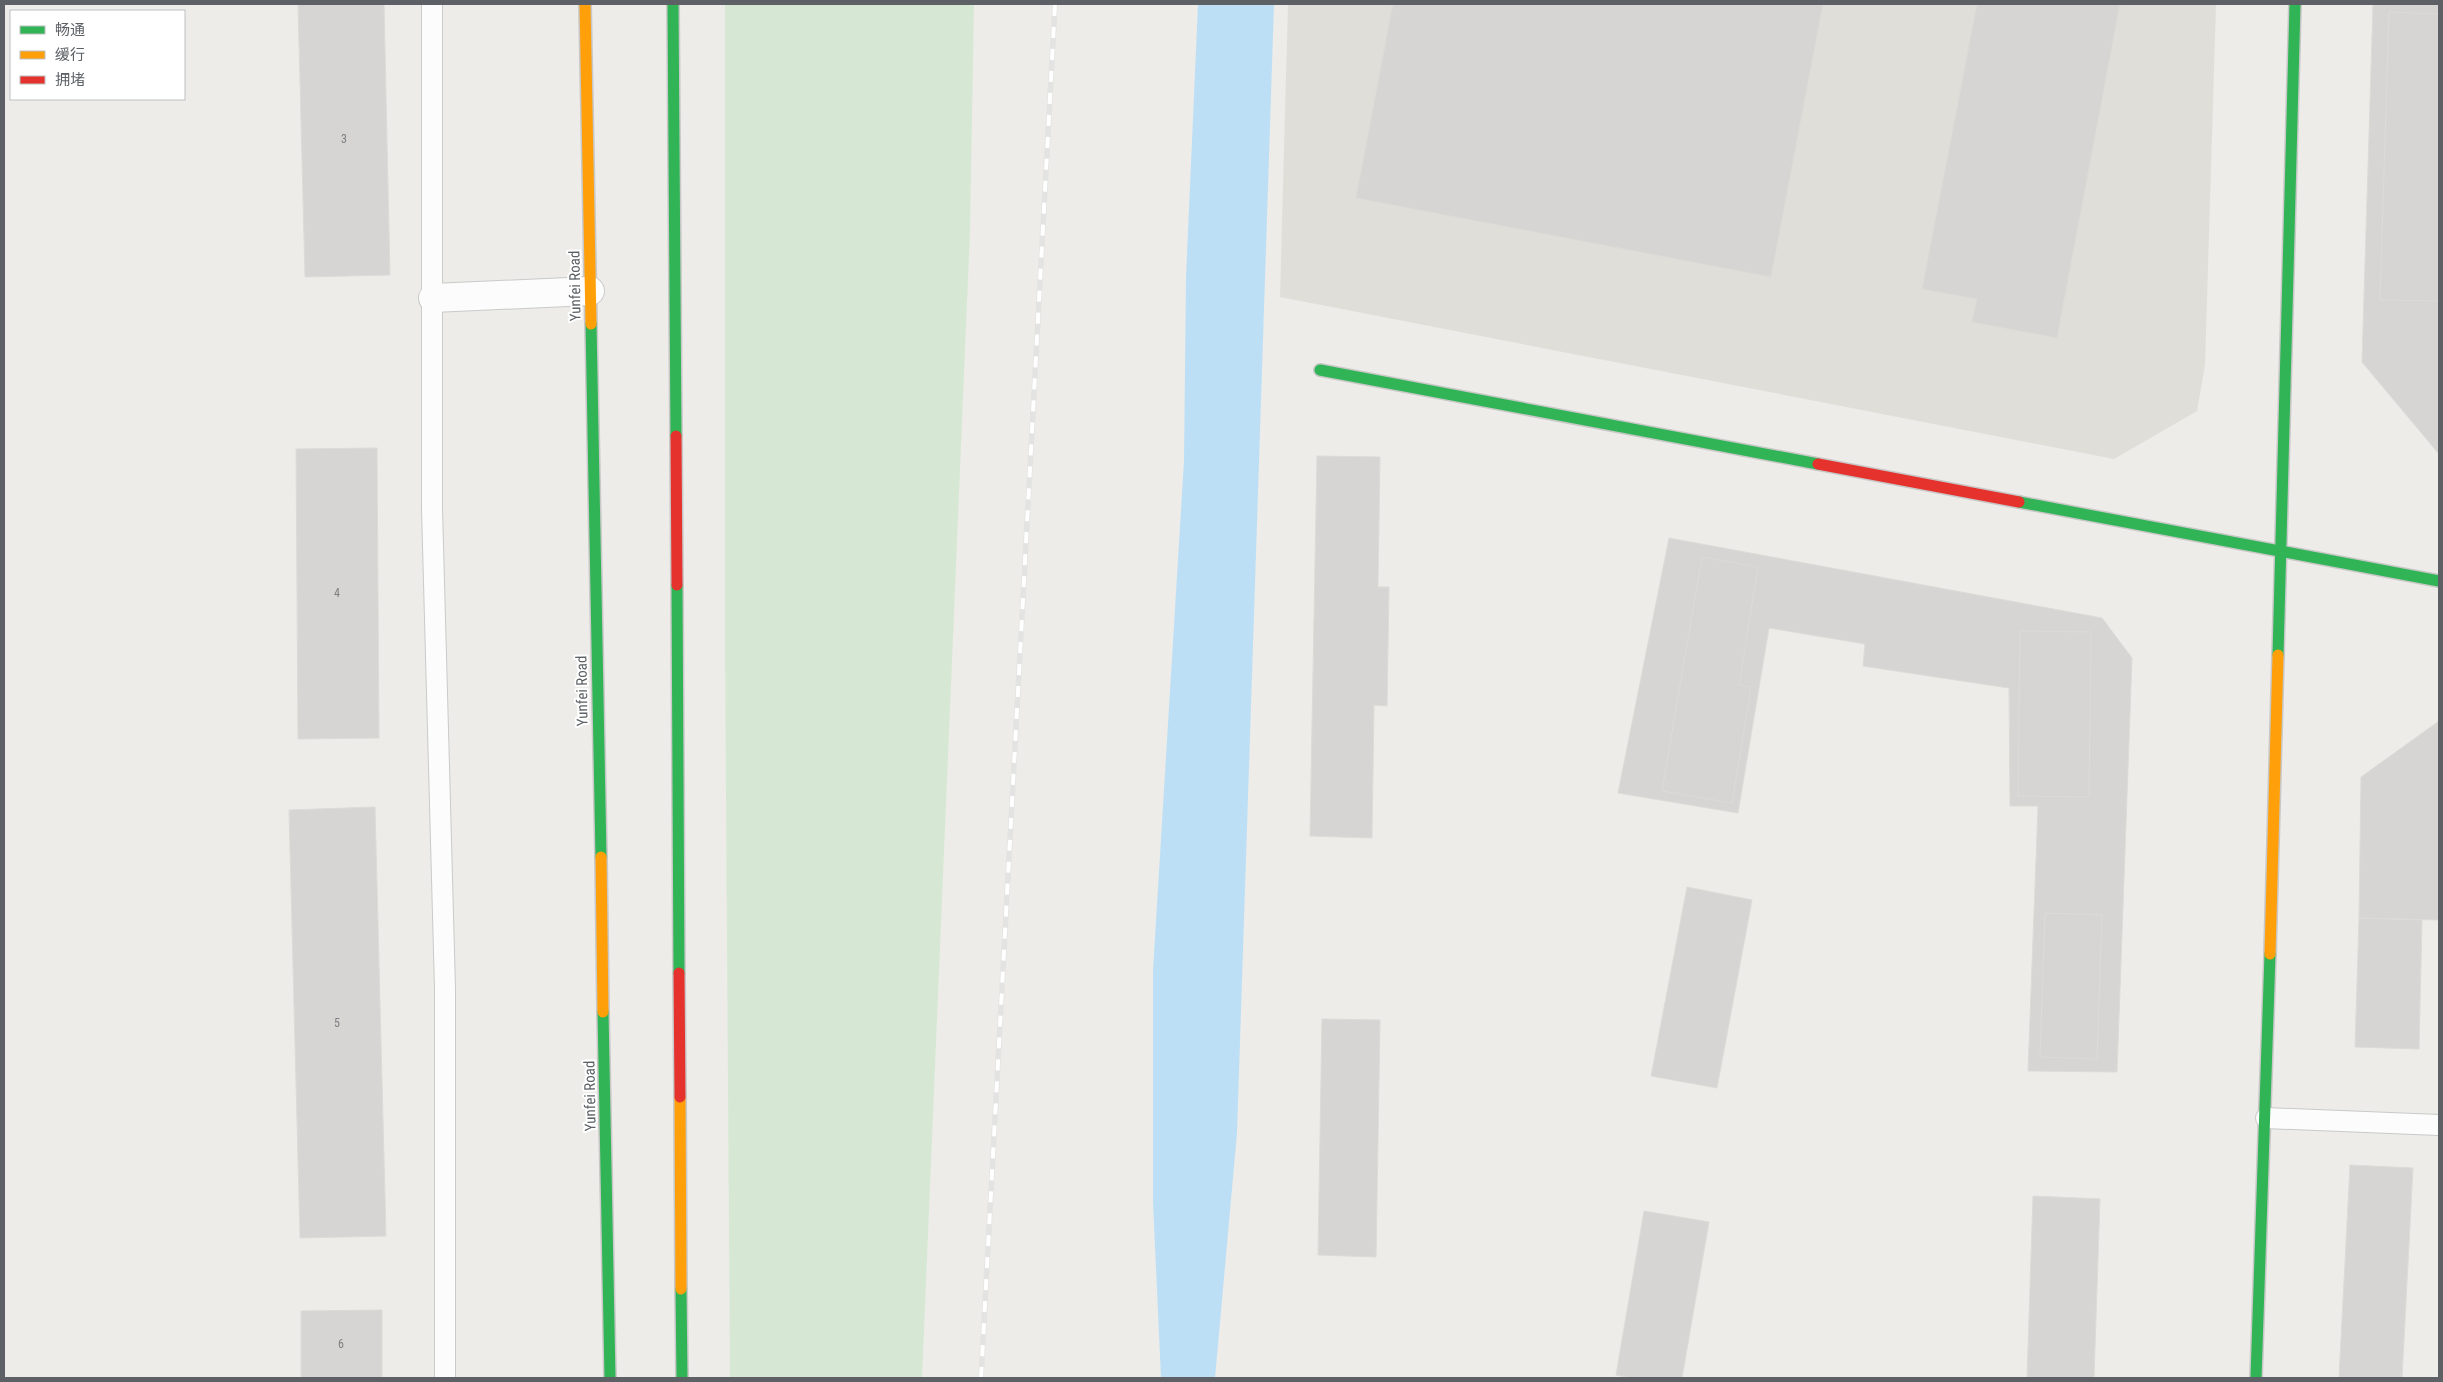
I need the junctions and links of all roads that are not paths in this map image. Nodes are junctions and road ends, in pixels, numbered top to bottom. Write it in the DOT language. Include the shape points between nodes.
graph roads {
  1 [pos="432,4"];
  2 [pos="585,4"];
  3 [pos="672,4"];
  4 [pos="2295,4"];
  5 [pos="590,291"];
  6 [pos="434,298"];
  7 [pos="1320,370"];
  8 [pos="2281,551"];
  9 [pos="2439,581"];
  10 [pos="2266,1118"];
  11 [pos="2439,1125"];
  12 [pos="445,1378"];
  13 [pos="610,1378"];
  14 [pos="682,1378"];
  15 [pos="2256,1378"];
  1 -- 6 [label="lane"];
  2 -- 5 [label="main road, Yunfei Road"];
  3 -- 14 [label="main road"];
  4 -- 8 [label="main road"];
  5 -- 6 [label="street"];
  5 -- 13 [label="main road, Yunfei Road"];
  6 -- 12 [label="lane" via="432,508 445,989"];
  7 -- 8 [label="main road"];
  8 -- 9 [label="main road"];
  8 -- 10 [label="main road"];
  10 -- 11 [label="lane"];
  10 -- 15 [label="main road"];
}
